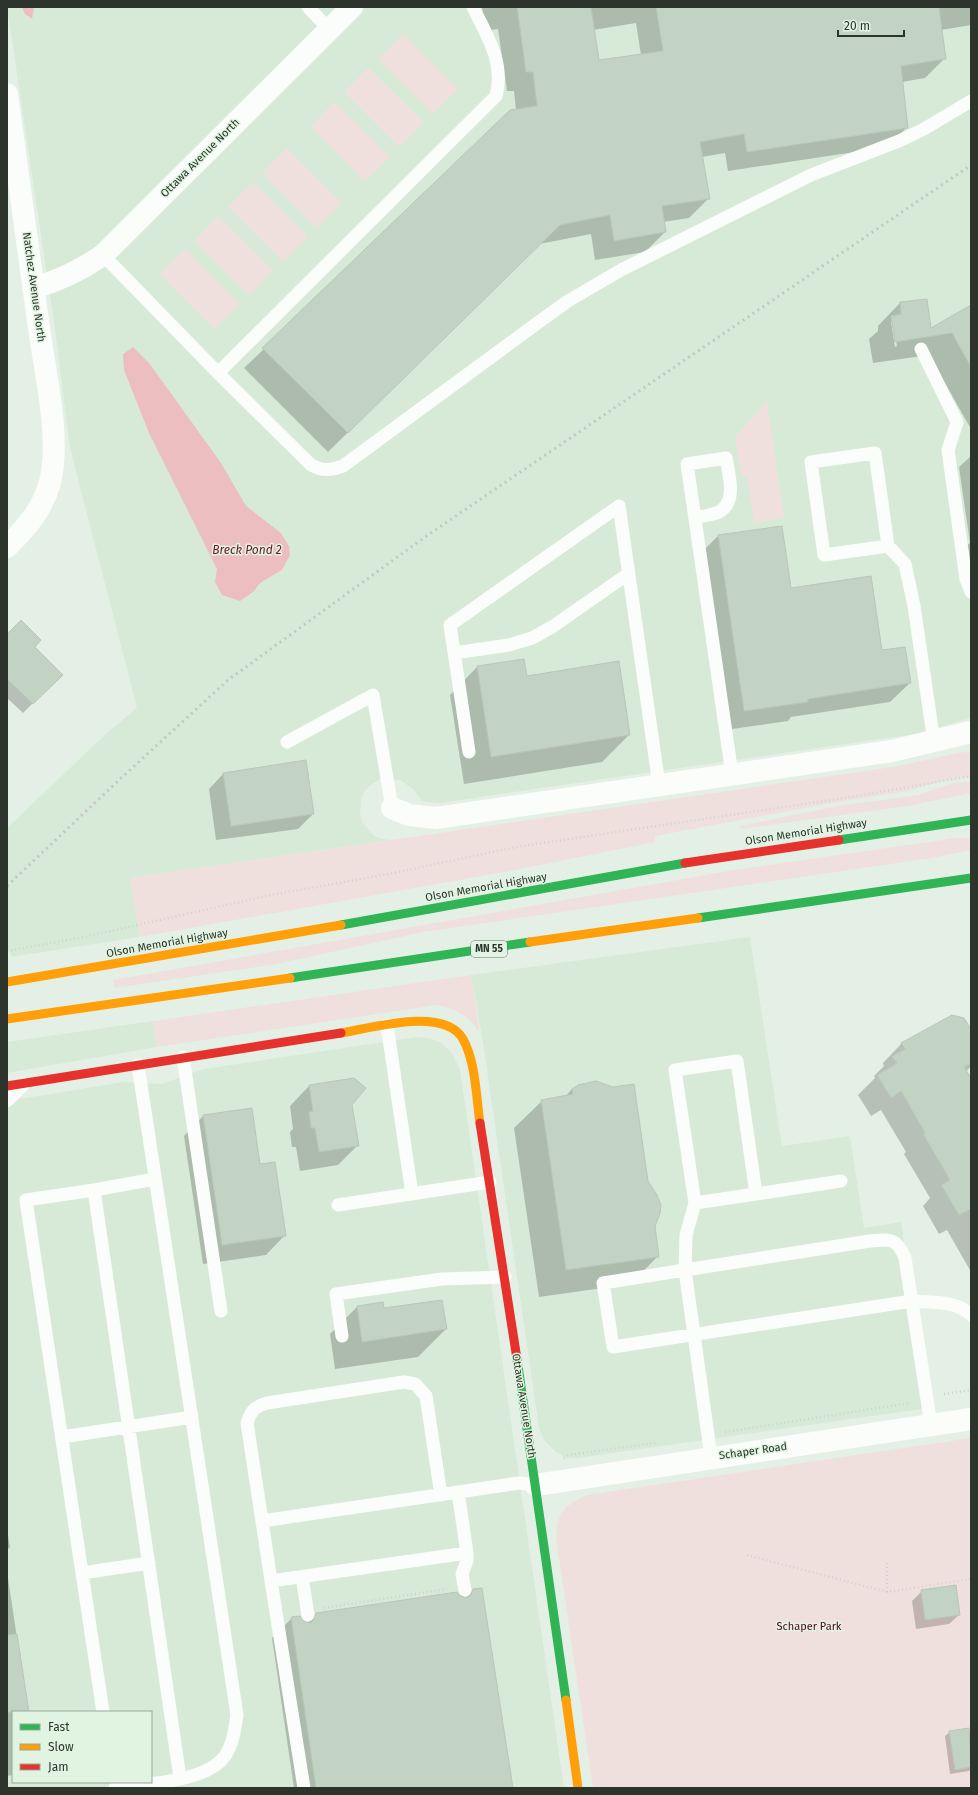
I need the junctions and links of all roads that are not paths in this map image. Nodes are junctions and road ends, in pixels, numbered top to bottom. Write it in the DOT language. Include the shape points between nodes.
graph roads {
  1 [pos="308,7"];
  2 [pos="352,7"];
  3 [pos="472,7"];
  4 [pos="330,29"];
  5 [pos="7,94"];
  6 [pos="971,101"];
  7 [pos="103,255"];
  8 [pos="33,288"];
  9 [pos="921,349"];
  10 [pos="218,374"];
  11 [pos="695,518"];
  12 [pos="888,546"];
  13 [pos="7,547"];
  14 [pos="628,574"];
  15 [pos="971,592"];
  16 [pos="454,652"];
  17 [pos="971,732"];
  18 [pos="287,742"];
  19 [pos="934,742"];
  20 [pos="469,752"];
  21 [pos="732,774"];
  22 [pos="660,784"];
  23 [pos="392,808"];
  24 [pos="971,820"];
  25 [pos="971,878"];
  26 [pos="7,982"];
  27 [pos="7,1020"];
  28 [pos="387,1025"];
  29 [pos="183,1057"];
  30 [pos="138,1065"];
  31 [pos="25,1083"];
  32 [pos="7,1086"];
  33 [pos="7,1101"];
  34 [pos="155,1179"];
  35 [pos="841,1181"];
  36 [pos="490,1182"];
  37 [pos="94,1190"];
  38 [pos="412,1194"];
  39 [pos="756,1194"];
  40 [pos="695,1203"];
  41 [pos="338,1205"];
  42 [pos="685,1270"];
  43 [pos="505,1277"];
  44 [pos="912,1301"];
  45 [pos="221,1311"];
  46 [pos="971,1315"];
  47 [pos="694,1334"];
  48 [pos="342,1336"];
  49 [pos="192,1417"];
  50 [pos="971,1419"];
  51 [pos="931,1425"];
  52 [pos="129,1427"];
  53 [pos="62,1437"];
  54 [pos="711,1457"];
  55 [pos="536,1485"];
  56 [pos="458,1492"];
  57 [pos="441,1495"];
  58 [pos="262,1521"];
  59 [pos="466,1552"];
  60 [pos="149,1563"];
  61 [pos="82,1573"];
  62 [pos="302,1577"];
  63 [pos="272,1581"];
  64 [pos="460,1589"];
  65 [pos="312,1612"];
  66 [pos="103,1711"];
  67 [pos="180,1778"];
  68 [pos="152,1782"];
  69 [pos="147,1783"];
  70 [pos="114,1788"];
  71 [pos="304,1788"];
  72 [pos="578,1788"];
  1 -- 4 [label="lane"];
  2 -- 4 [label="street, Ottawa Avenue North"];
  3 -- 10 [label="lane" via="495,54 499,70 496,96"];
  4 -- 7 [label="street, Ottawa Avenue North"];
  5 -- 8 [label="street, Natchez Avenue North"];
  6 -- 10 [label="lane" via="924,129 811,175 621,270 555,310 343,466 325,471 310,464"];
  7 -- 8 [label="street, Ottawa Avenue North" via="74,274"];
  7 -- 10 [label="lane"];
  8 -- 13 [label="street, Natchez Avenue North" via="54,448 50,481 40,508 31,522"];
  9 -- 15 [label="lane" via="958,422 948,450 966,580"];
  11 -- 11 [label="lane" via="687,464 726,458 731,488 726,506 717,513"];
  11 -- 21 [label="lane"];
  12 -- 12 [label="lane" via="875,453 811,462 824,555"];
  12 -- 19 [label="lane" via="905,564 914,606"];
  14 -- 16 [label="lane" via="532,638 509,645"];
  14 -- 16 [label="lane" via="619,506 450,626"];
  14 -- 22 [label="lane"];
  16 -- 20 [label="lane"];
  17 -- 19 [label="street"];
  18 -- 23 [label="lane" via="373,695"];
  19 -- 21 [label="street" via="892,751"];
  21 -- 22 [label="street"];
  22 -- 23 [label="street" via="436,818 409,815"];
  24 -- 26 [label="main road, Olson Memorial Highway" via="672,865"];
  25 -- 27 [label="main road, MN 55"];
  28 -- 29 [label="main road"];
  28 -- 36 [label="main road, Ottawa Avenue North" via="435,1020 456,1029 463,1038 468,1049"];
  28 -- 38 [label="lane"];
  29 -- 30 [label="main road"];
  29 -- 45 [label="lane"];
  30 -- 31 [label="main road"];
  30 -- 34 [label="lane"];
  31 -- 32 [label="main road"];
  31 -- 33 [label="lane"];
  34 -- 37 [label="lane"];
  34 -- 49 [label="lane"];
  35 -- 39 [label="lane"];
  36 -- 38 [label="lane"];
  36 -- 43 [label="main road, Ottawa Avenue North"];
  37 -- 52 [label="lane"];
  37 -- 53 [label="lane" via="26,1200"];
  38 -- 41 [label="lane"];
  39 -- 40 [label="lane"];
  39 -- 40 [label="lane" via="736,1061 706,1065 675,1070"];
  40 -- 42 [label="lane" via="686,1235"];
  42 -- 44 [label="lane" via="888,1240 896,1242 902,1249"];
  42 -- 47 [label="lane"];
  42 -- 47 [label="lane" via="603,1283 613,1347"];
  43 -- 48 [label="lane" via="442,1279 336,1294"];
  43 -- 55 [label="main road, Ottawa Avenue North"];
  44 -- 46 [label="lane" via="952,1304 964,1308"];
  44 -- 47 [label="lane"];
  44 -- 51 [label="lane"];
  47 -- 54 [label="lane"];
  49 -- 52 [label="lane"];
  49 -- 67 [label="lane" via="237,1715 233,1739 225,1757 210,1770 196,1776"];
  50 -- 51 [label="street, Schaper Road"];
  51 -- 54 [label="street, Schaper Road"];
  52 -- 53 [label="lane"];
  52 -- 60 [label="lane"];
  53 -- 61 [label="lane"];
  54 -- 55 [label="street, Schaper Road"];
  55 -- 56 [label="lane" via="519,1483"];
  55 -- 72 [label="main road, Ottawa Avenue North"];
  56 -- 57 [label="lane"];
  56 -- 59 [label="lane"];
  57 -- 58 [label="lane"];
  57 -- 58 [label="lane" via="426,1396 415,1384 404,1382 256,1406 251,1411 247,1424"];
  58 -- 63 [label="lane"];
  59 -- 62 [label="lane"];
  59 -- 64 [label="lane" via="467,1561"];
  60 -- 61 [label="lane"];
  60 -- 67 [label="lane"];
  61 -- 66 [label="lane"];
  62 -- 63 [label="lane"];
  62 -- 65 [label="lane"];
  63 -- 71 [label="lane"];
  67 -- 68 [label="lane"];
  69 -- 70 [label="lane"];
}
